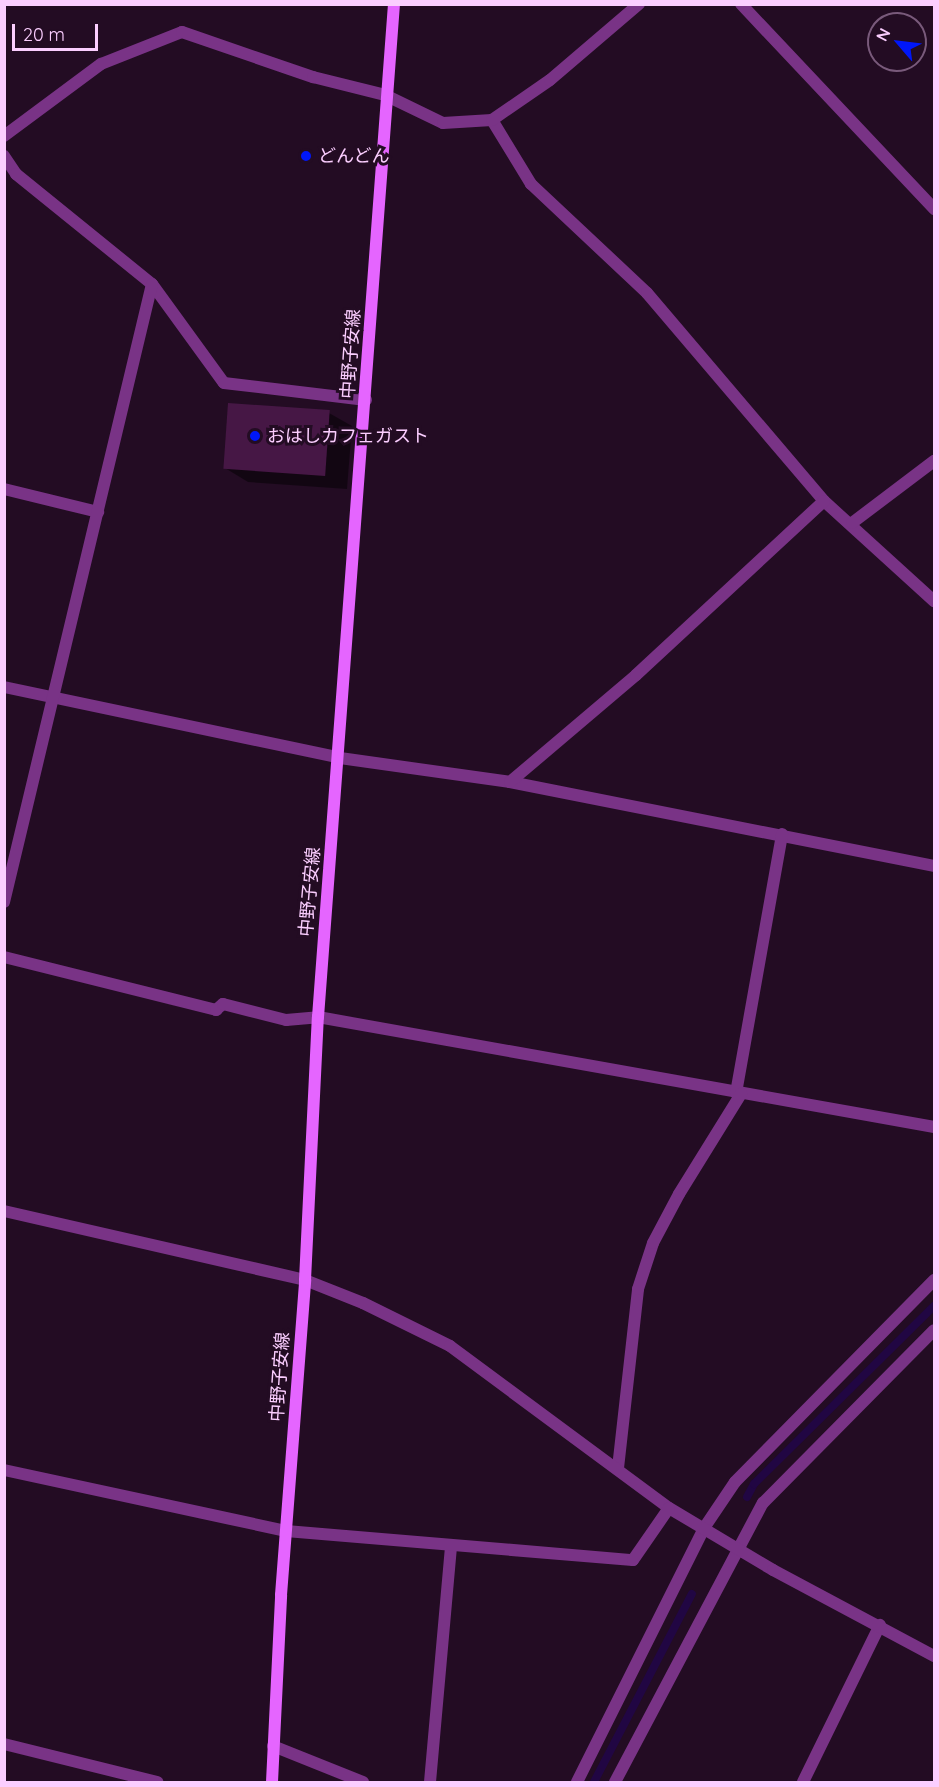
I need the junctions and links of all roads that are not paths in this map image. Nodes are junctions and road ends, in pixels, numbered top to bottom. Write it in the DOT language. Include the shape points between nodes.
graph roads {
  1 [pos="394,4"];
  2 [pos="639,4"];
  3 [pos="741,4"];
  4 [pos="385,95"];
  5 [pos="492,120"];
  6 [pos="4,136"];
  7 [pos="4,156"];
  8 [pos="10,173"];
  9 [pos="934,209"];
  10 [pos="152,284"];
  11 [pos="366,400"];
  12 [pos="934,461"];
  13 [pos="4,489"];
  14 [pos="824,501"];
  15 [pos="98,512"];
  16 [pos="852,523"];
  17 [pos="934,601"];
  18 [pos="4,687"];
  19 [pos="54,698"];
  20 [pos="340,758"];
  21 [pos="510,782"];
  22 [pos="782,834"];
  23 [pos="934,866"];
  24 [pos="4,902"];
  25 [pos="4,957"];
  26 [pos="318,1017"];
  27 [pos="738,1094"];
  28 [pos="934,1127"];
  29 [pos="4,1211"];
  30 [pos="306,1280"];
  31 [pos="934,1280"];
  32 [pos="934,1330"];
  33 [pos="618,1468"];
  34 [pos="4,1470"];
  35 [pos="669,1508"];
  36 [pos="705,1528"];
  37 [pos="286,1532"];
  38 [pos="451,1547"];
  39 [pos="740,1548"];
  40 [pos="880,1625"];
  41 [pos="934,1656"];
  42 [pos="4,1744"];
  43 [pos="273,1746"];
  44 [pos="157,1782"];
  45 [pos="272,1782"];
  46 [pos="363,1782"];
  47 [pos="430,1782"];
  48 [pos="577,1782"];
  49 [pos="615,1782"];
  50 [pos="803,1782"];
  1 -- 4 [label="main road, 中野子安線"];
  2 -- 5 [label="street" via="550,80"];
  3 -- 9 [label="street"];
  4 -- 5 [label="street" via="443,123"];
  4 -- 6 [label="street" via="313,77 182,32 101,64"];
  4 -- 11 [label="main road, 中野子安線"];
  5 -- 14 [label="street" via="531,184 647,293"];
  7 -- 8 [label="street"];
  8 -- 10 [label="street"];
  10 -- 11 [label="street" via="224,383"];
  10 -- 15 [label="street"];
  11 -- 20 [label="main road, 中野子安線"];
  12 -- 16 [label="street"];
  13 -- 15 [label="street"];
  14 -- 16 [label="street"];
  14 -- 21 [label="street" via="636,675"];
  15 -- 19 [label="street"];
  16 -- 17 [label="street"];
  18 -- 19 [label="street"];
  19 -- 20 [label="street"];
  19 -- 24 [label="street"];
  20 -- 21 [label="street"];
  20 -- 26 [label="main road, 中野子安線"];
  21 -- 22 [label="street"];
  22 -- 23 [label="street"];
  22 -- 27 [label="street"];
  25 -- 26 [label="street" via="216,1010 223,1004 286,1020"];
  26 -- 27 [label="street"];
  26 -- 30 [label="main road, 中野子安線"];
  27 -- 28 [label="street"];
  27 -- 33 [label="street" via="679,1194 654,1243 638,1289"];
  29 -- 30 [label="street"];
  30 -- 33 [label="street" via="450,1346"];
  30 -- 37 [label="main road, 中野子安線"];
  31 -- 36 [label="street" via="735,1482"];
  32 -- 39 [label="street" via="782,1481 763,1503"];
  33 -- 35 [label="street"];
  34 -- 37 [label="street"];
  35 -- 36 [label="street"];
  35 -- 38 [label="street" via="633,1560"];
  36 -- 39 [label="street"];
  36 -- 48 [label="street"];
  37 -- 38 [label="street"];
  37 -- 43 [label="main road, 中野子安線"];
  38 -- 47 [label="street"];
  39 -- 40 [label="street" via="773,1570"];
  39 -- 49 [label="street"];
  40 -- 41 [label="street"];
  40 -- 50 [label="street"];
  42 -- 44 [label="street"];
  43 -- 45 [label="main road, 中野子安線"];
  43 -- 46 [label="street"];
}
